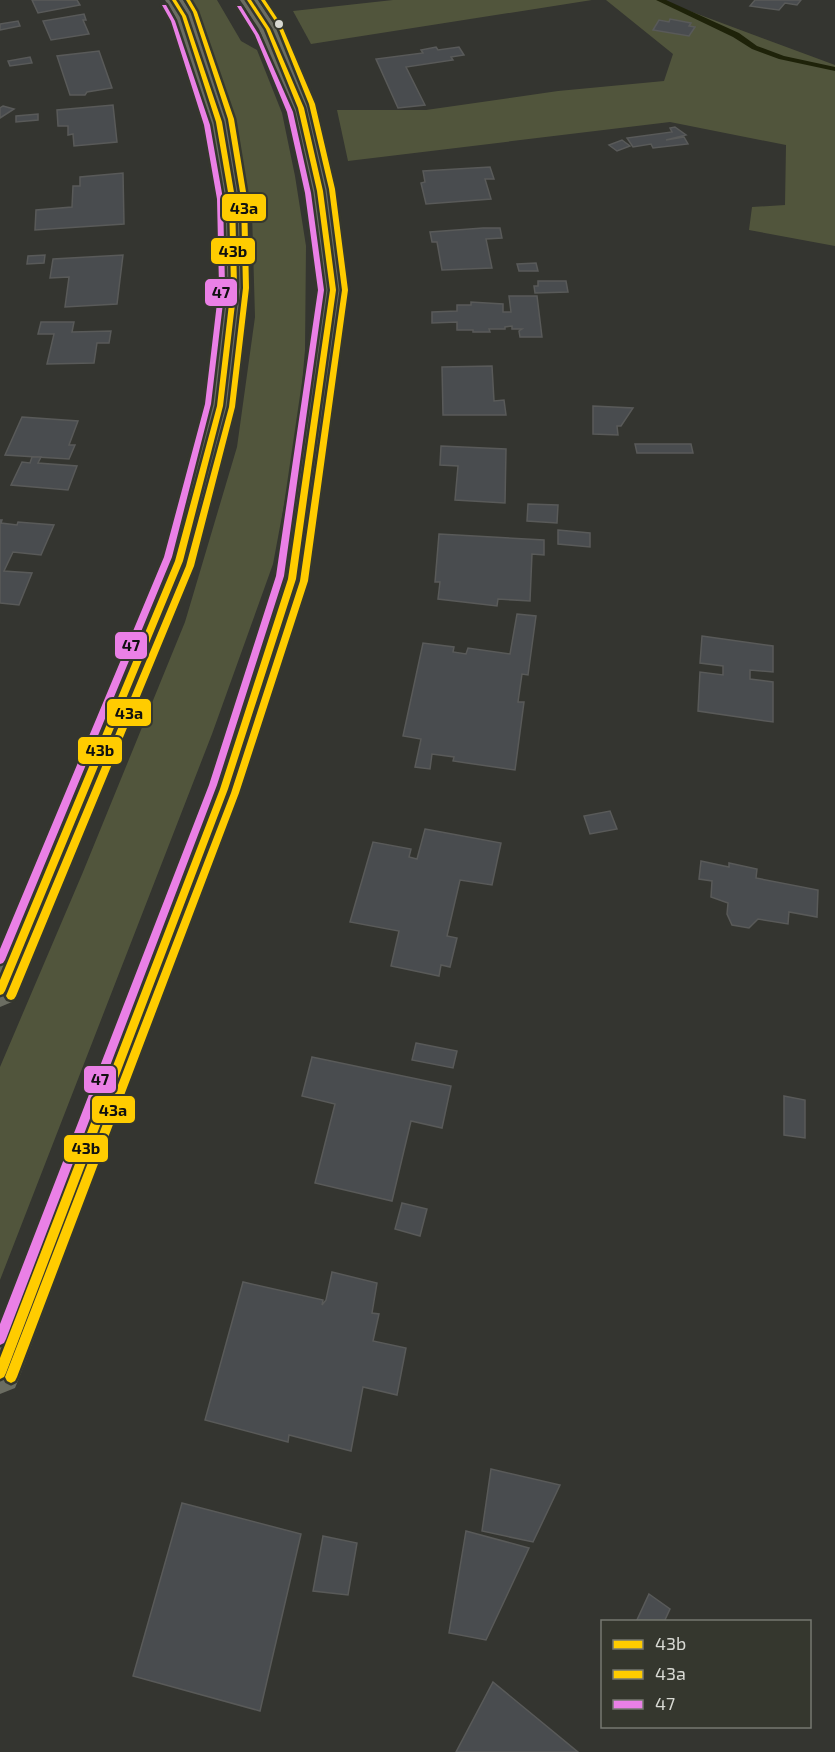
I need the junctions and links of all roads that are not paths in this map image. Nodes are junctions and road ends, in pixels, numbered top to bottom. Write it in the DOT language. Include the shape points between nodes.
graph roads {
  1 [pos="174,0"];
  2 [pos="249,0"];
  3 [pos="0,991"];
  4 [pos="0,1373"];
  1 -- 3 [label="main road" via="184,16 219,122 232,198 234,287 220,406 178,561"];
  2 -- 4 [label="main road" via="268,29 301,108 320,191 333,290 292,579 224,789"];
}
